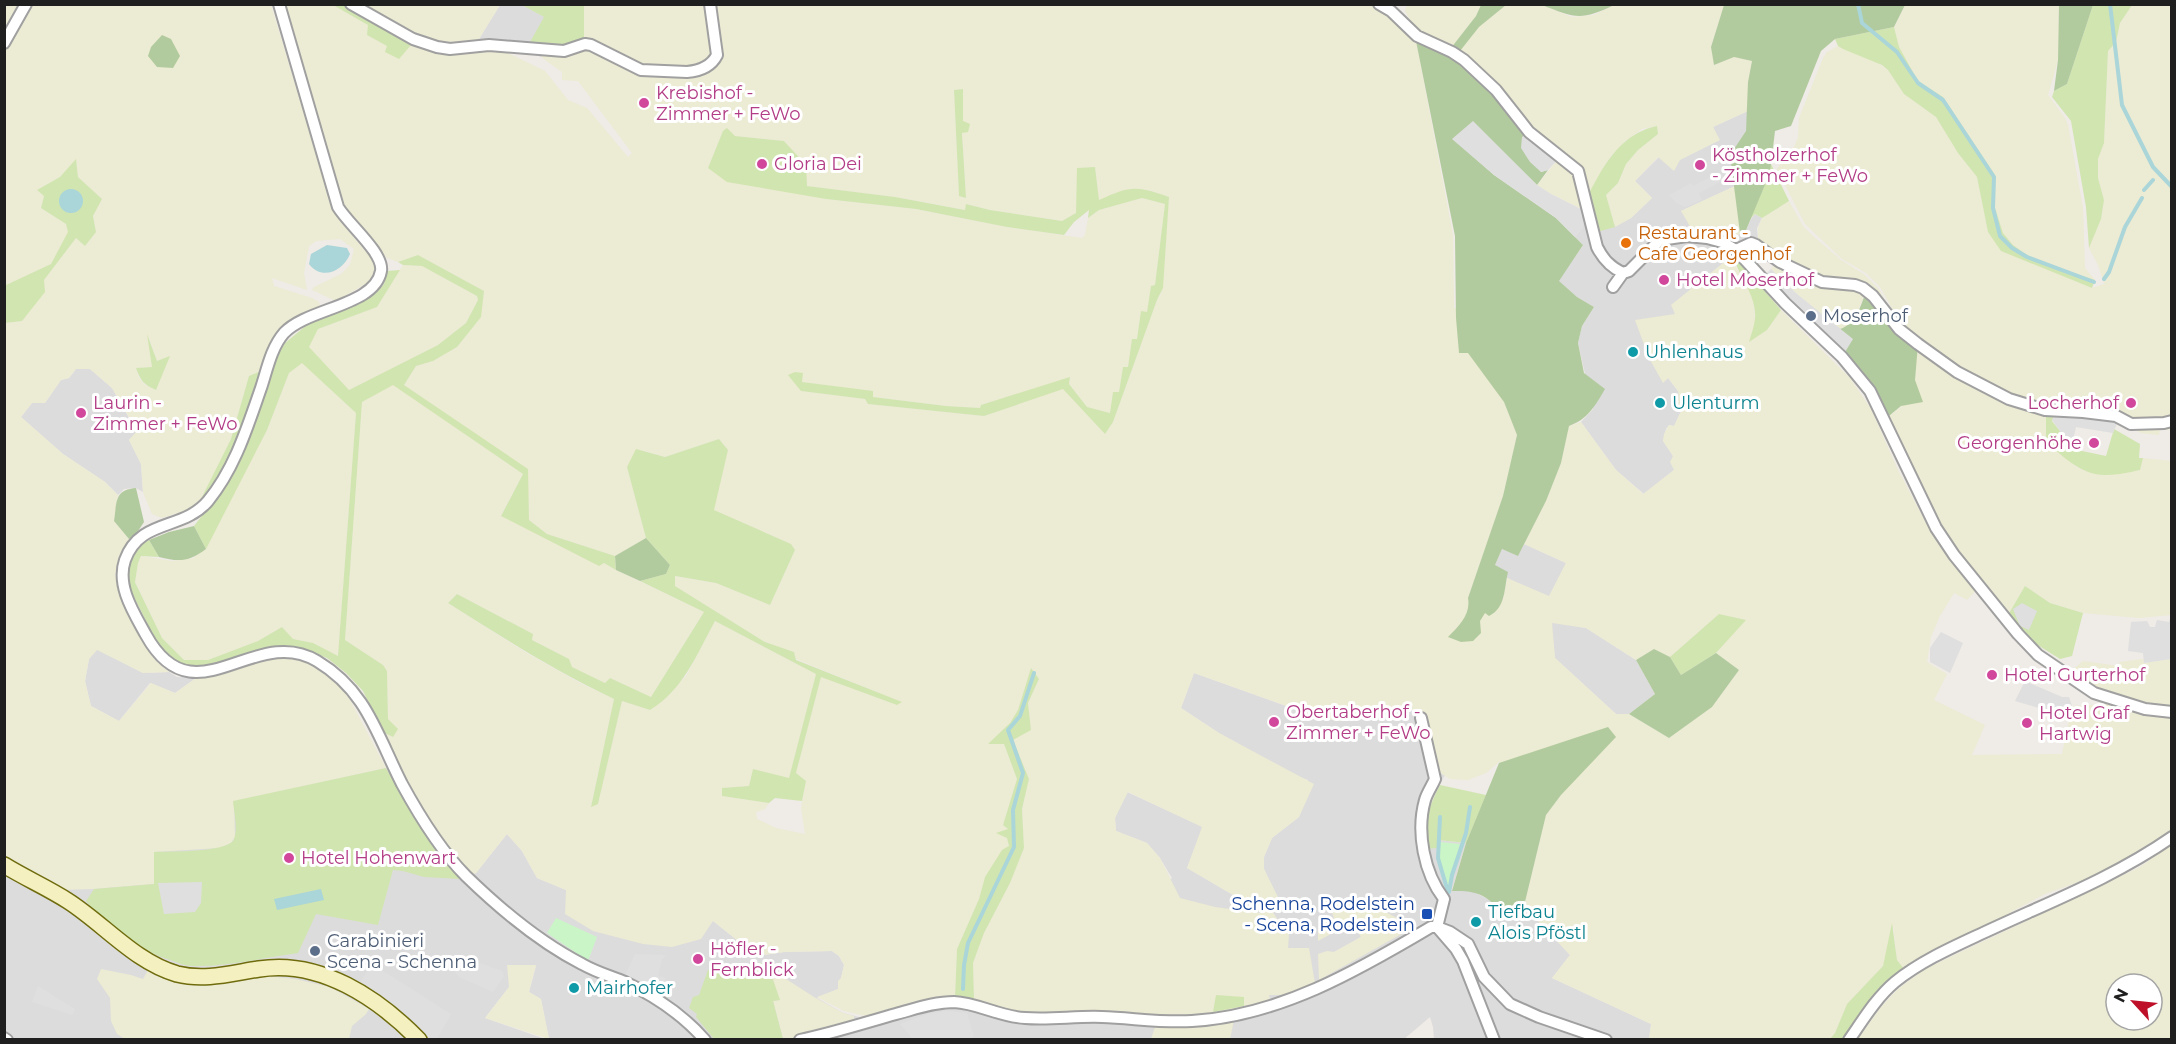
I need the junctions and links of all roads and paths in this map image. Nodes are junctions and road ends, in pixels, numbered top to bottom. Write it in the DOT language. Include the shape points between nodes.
graph roads {
  1 [pos="26,4"];
  2 [pos="279,4"];
  3 [pos="351,4"];
  4 [pos="710,4"];
  5 [pos="1379,4"];
  6 [pos="4,43"];
  7 [pos="1736,250"];
  8 [pos="1623,273"];
  9 [pos="1613,287"];
  10 [pos="2172,421"];
  11 [pos="2172,712"];
  12 [pos="1421,718"];
  13 [pos="2172,837"];
  14 [pos="4,865"];
  15 [pos="1437,927"];
  16 [pos="419,1040"];
  17 [pos="705,1040"];
  18 [pos="800,1040"];
  19 [pos="1494,1040"];
  20 [pos="1606,1040"];
  21 [pos="1849,1040"];
  1 -- 6 [label="street"];
  2 -- 17 [label="street" via="338,207 380,258 380,274 369,290 304,318 282,336 241,446 221,482 206,504 192,515 140,536 126,556 122,570 127,597 157,652 170,665 186,672 207,672 272,652 288,651 305,654 340,676 357,695 435,839 463,873 533,934 582,964 661,1002"];
  3 -- 4 [label="street" via="413,39 437,47 520,46 556,51 591,45 641,70 687,72 711,64 717,56"];
  5 -- 8 [label="street" via="1418,36 1464,60 1496,90 1529,132 1578,171 1597,247 1612,268"];
  7 -- 8 [label="street" via="1707,238 1660,240"];
  7 -- 10 [label="street" via="1751,243 1822,282 1863,288 1899,329 1925,350 2009,399 2045,411 2116,416 2131,424"];
  7 -- 11 [label="street" via="1842,357 1870,391 1936,528 2018,634 2038,655 2094,693"];
  8 -- 9 [label="street"];
  12 -- 15 [label="street" via="1435,779 1425,799 1422,826 1424,856 1444,899"];
  13 -- 21 [label="street" via="2109,875 1915,967 1877,1001"];
  14 -- 16 [label="street" via="67,901 153,964 178,974 204,977 261,968 314,973 374,1000"];
  15 -- 18 [label="street" via="1323,987 1253,1011 1212,1019 1169,1022 1100,1017 1023,1018 953,1002 927,1005"];
  15 -- 19 [label="street" via="1463,961"];
  15 -- 20 [label="street" via="1468,944 1484,977 1510,1004"];
}
